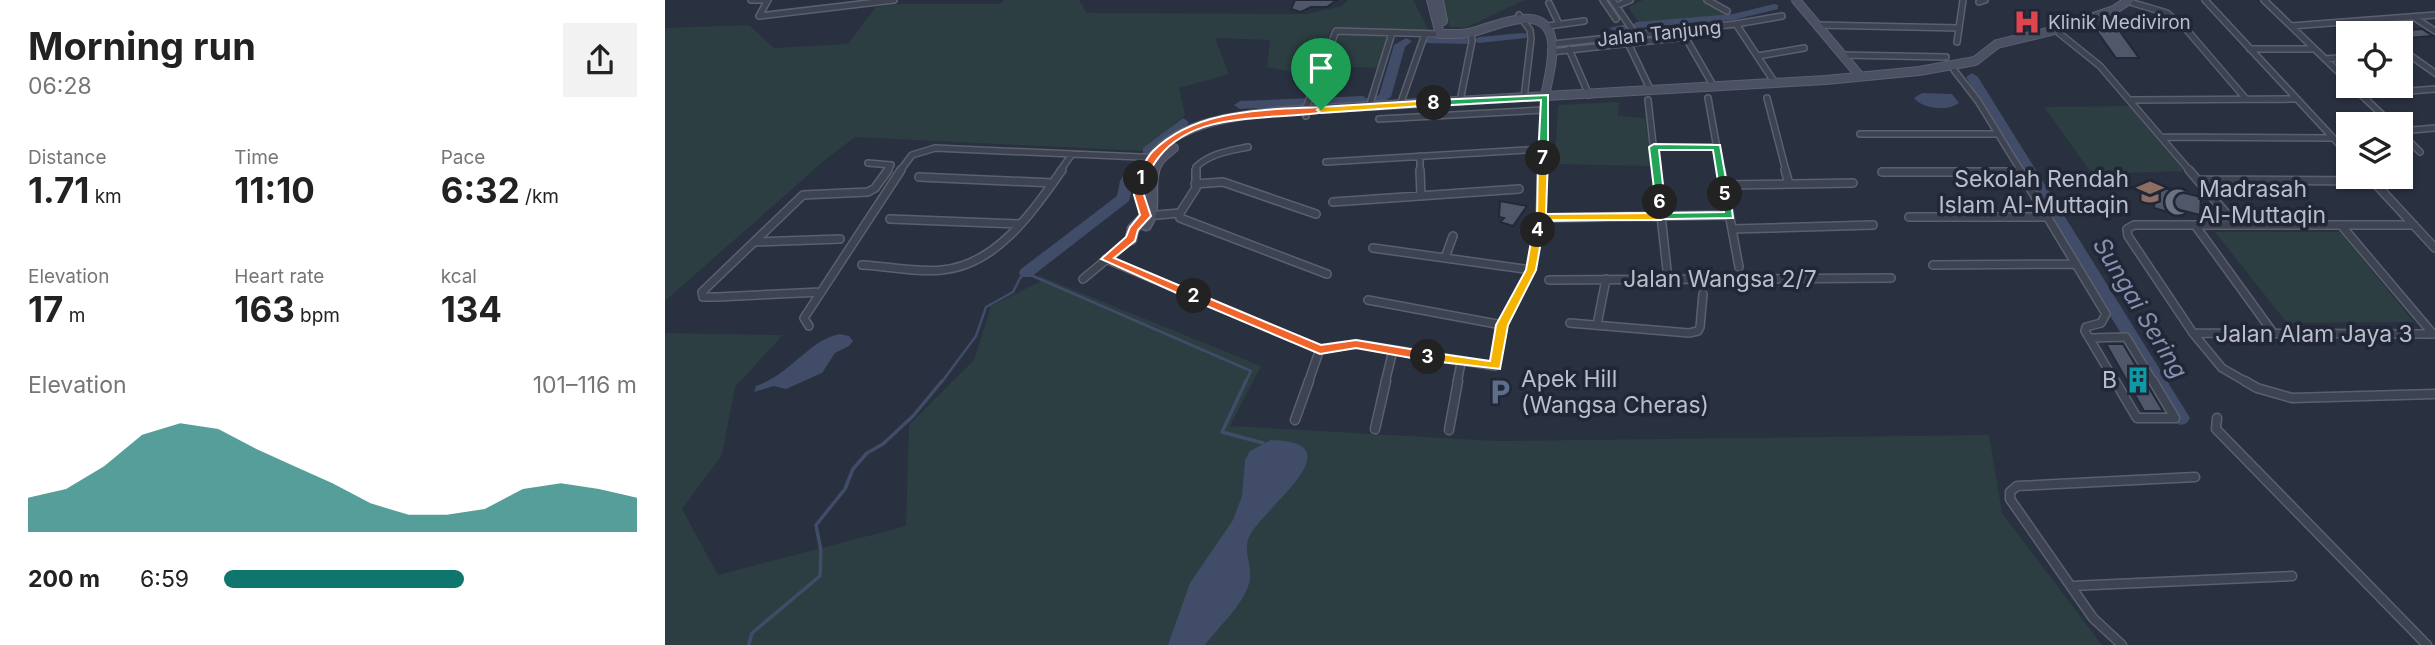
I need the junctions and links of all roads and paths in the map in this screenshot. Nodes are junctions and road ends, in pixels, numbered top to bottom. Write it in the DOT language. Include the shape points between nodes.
graph roads {
  1 [pos="751,0"];
  2 [pos="767,0"];
  3 [pos="894,0"];
  4 [pos="1431,0"];
  5 [pos="1439,0"];
  6 [pos="1603,0"];
  7 [pos="1630,0"];
  8 [pos="1707,0"];
  9 [pos="1795,0"];
  10 [pos="1963,0"];
  11 [pos="2205,0"];
  12 [pos="2264,0"];
  13 [pos="2132,1"];
  14 [pos="1549,2"];
  15 [pos="840,3"];
  16 [pos="1614,3"];
  17 [pos="1727,11"];
  18 [pos="1519,15"];
  19 [pos="2435,15"];
  20 [pos="1782,16"];
  21 [pos="2414,17"];
  22 [pos="1616,19"];
  23 [pos="1584,21"];
  24 [pos="2362,21"];
  25 [pos="2336,23"];
  26 [pos="1559,24"];
  27 [pos="1736,24"];
  28 [pos="1817,25"];
  29 [pos="1548,26"];
  30 [pos="2291,26"];
  31 [pos="1959,28"];
  32 [pos="1681,30"];
  33 [pos="2435,31"];
  34 [pos="1471,32"];
  35 [pos="1392,33"];
  36 [pos="2059,33"];
  37 [pos="1425,34"];
  38 [pos="1443,34"];
  39 [pos="1636,35"];
  40 [pos="1685,37"];
  41 [pos="1957,42"];
  42 [pos="1628,43"];
  43 [pos="1552,48"];
  44 [pos="1804,48"];
  45 [pos="1569,49"];
  46 [pos="2250,49"];
  47 [pos="2314,49"];
  48 [pos="1842,55"];
  49 [pos="1758,56"];
  50 [pos="1945,57"];
  51 [pos="2336,58"];
  52 [pos="2413,58"];
  53 [pos="2325,59"];
  54 [pos="1975,61"];
  55 [pos="1930,70"];
  56 [pos="1954,70"];
  57 [pos="2336,70"];
  58 [pos="2435,73"];
  59 [pos="1860,76"];
  60 [pos="1775,83"];
  61 [pos="1714,87"];
  62 [pos="2435,89"];
  63 [pos="2413,91"];
  64 [pos="1589,94"];
  65 [pos="1650,95"];
  66 [pos="1545,97"];
  67 [pos="1524,98"];
  68 [pos="1708,98"];
  69 [pos="1767,98"];
  70 [pos="2365,98"];
  71 [pos="2246,99"];
  72 [pos="2297,99"];
  73 [pos="2131,100"];
  74 [pos="1460,101"];
  75 [pos="1400,106"];
  76 [pos="1369,107"];
  77 [pos="1544,110"];
  78 [pos="2380,112"];
  79 [pos="1306,113"];
  80 [pos="1235,119"];
  81 [pos="1379,119"];
  82 [pos="2435,128"];
  83 [pos="2413,131"];
  84 [pos="1860,134"];
  85 [pos="1998,134"];
  86 [pos="2162,138"];
  87 [pos="2333,138"];
  88 [pos="2336,141"];
  89 [pos="2413,145"];
  90 [pos="1248,147"];
  91 [pos="1654,147"];
  92 [pos="1717,147"];
  93 [pos="1544,149"];
  94 [pos="2420,152"];
  95 [pos="1072,154"];
  96 [pos="1420,156"];
  97 [pos="1152,157"];
  98 [pos="1163,158"];
  99 [pos="1326,162"];
  100 [pos="868,163"];
  101 [pos="1882,172"];
  102 [pos="2021,172"];
  103 [pos="919,177"];
  104 [pos="2336,179"];
  105 [pos="2198,180"];
  106 [pos="1053,183"];
  107 [pos="1853,183"];
  108 [pos="1195,184"];
  109 [pos="1789,184"];
  110 [pos="1724,185"];
  111 [pos="1519,189"];
  112 [pos="2380,189"];
  113 [pos="1420,195"];
  114 [pos="1333,202"];
  115 [pos="1180,213"];
  116 [pos="1316,214"];
  117 [pos="1729,215"];
  118 [pos="1149,216"];
  119 [pos="1661,216"];
  120 [pos="1909,217"];
  121 [pos="2049,217"];
  122 [pos="1540,218"];
  123 [pos="890,219"];
  124 [pos="1021,225"];
  125 [pos="1873,225"];
  126 [pos="2195,225"];
  127 [pos="2236,225"];
  128 [pos="2340,225"];
  129 [pos="2414,225"];
  130 [pos="1732,229"];
  131 [pos="1453,236"];
  132 [pos="840,239"];
  133 [pos="1131,239"];
  134 [pos="754,242"];
  135 [pos="1373,248"];
  136 [pos="2435,248"];
  137 [pos="1445,258"];
  138 [pos="1106,259"];
  139 [pos="2076,264"];
  140 [pos="862,265"];
  141 [pos="1933,265"];
  142 [pos="1739,267"];
  143 [pos="1531,270"];
  144 [pos="1327,274"];
  145 [pos="1891,278"];
  146 [pos="1083,279"];
  147 [pos="1606,279"];
  148 [pos="1668,279"];
  149 [pos="1549,280"];
  150 [pos="821,292"];
  151 [pos="1703,294"];
  152 [pos="1368,300"];
  153 [pos="1570,323"];
  154 [pos="1502,325"];
  155 [pos="1597,325"];
  156 [pos="810,326"];
  157 [pos="2193,333"];
  158 [pos="2274,334"];
  159 [pos="2434,334"];
  160 [pos="2089,338"];
  161 [pos="1320,349"];
  162 [pos="1393,350"];
  163 [pos="1461,363"];
  164 [pos="2435,394"];
  165 [pos="2217,418"];
  166 [pos="1295,421"];
  167 [pos="1375,429"];
  168 [pos="1449,430"];
  169 [pos="2195,477"];
  170 [pos="2292,576"];
  171 [pos="2071,586"];
  172 [pos="2122,645"];
  173 [pos="2427,645"];
  1 -- 2 [label="street"];
  2 -- 15 [label="street" via="759,16"];
  3 -- 15 [label="street"];
  4 -- 38 [label="street"];
  5 -- 38 [label="street"];
  6 -- 22 [label="street"];
  7 -- 16 [label="street"];
  8 -- 17 [label="street"];
  9 -- 28 [label="street"];
  10 -- 31 [label="street"];
  11 -- 46 [label="street"];
  12 -- 30 [label="street"];
  13 -- 36 [label="street" via="2119,12"];
  13 -- 54 [label="street" via="2055,30 1997,44"];
  13 -- 71 [label="street" via="2167,13 2186,29"];
  14 -- 26 [label="street"];
  16 -- 39 [label="street"];
  18 -- 29 [label="street" via="1535,15"];
  18 -- 34 [label="street"];
  18 -- 67 [label="street" via="1531,39"];
  19 -- 21 [label="street"];
  20 -- 27 [label="street"];
  21 -- 24 [label="street"];
  21 -- 33 [label="street"];
  23 -- 26 [label="street"];
  25 -- 30 [label="street"];
  26 -- 29 [label="street"];
  27 -- 32 [label="street, Jalan Tanjung"];
  27 -- 49 [label="street, Jalan Tanjung"];
  28 -- 31 [label="street"];
  28 -- 48 [label="street"];
  29 -- 43 [label="street"];
  30 -- 47 [label="street"];
  31 -- 41 [label="street"];
  32 -- 39 [label="street, Jalan Tanjung"];
  32 -- 40 [label="street"];
  34 -- 38 [label="street"];
  34 -- 74 [label="street"];
  35 -- 37 [label="street"];
  35 -- 76 [label="street"];
  35 -- 79 [label="street" via="1336,31"];
  36 -- 56 [label="street" via="2001,47 1981,62"];
  36 -- 73 [label="street" via="2100,66"];
  37 -- 38 [label="street"];
  37 -- 75 [label="street"];
  39 -- 43 [label="street, Jalan Tanjung"];
  40 -- 42 [label="street"];
  40 -- 61 [label="street"];
  42 -- 45 [label="street"];
  42 -- 65 [label="street"];
  43 -- 45 [label="street"];
  43 -- 66 [label="street"];
  44 -- 49 [label="street"];
  45 -- 64 [label="street"];
  46 -- 47 [label="street"];
  46 -- 72 [label="street"];
  47 -- 53 [label="street"];
  48 -- 50 [label="street"];
  48 -- 59 [label="street"];
  49 -- 60 [label="street, Jalan Tanjung"];
  51 -- 53 [label="street"];
  52 -- 58 [label="street"];
  53 -- 57 [label="street"];
  54 -- 55 [label="street"];
  54 -- 56 [label="street"];
  55 -- 56 [label="street"];
  55 -- 59 [label="street"];
  56 -- 59 [label="street"];
  56 -- 85 [label="street"];
  59 -- 60 [label="street"];
  60 -- 61 [label="street"];
  61 -- 65 [label="street"];
  62 -- 63 [label="street"];
  64 -- 65 [label="street"];
  64 -- 66 [label="street"];
  65 -- 91 [label="street"];
  66 -- 67 [label="street"];
  66 -- 77 [label="street"];
  67 -- 74 [label="street"];
  68 -- 92 [label="street"];
  69 -- 109 [label="street"];
  70 -- 78 [label="street"];
  71 -- 72 [label="street"];
  71 -- 73 [label="street"];
  72 -- 87 [label="street"];
  73 -- 86 [label="street"];
  74 -- 75 [label="street"];
  75 -- 76 [label="street"];
  76 -- 79 [label="street"];
  77 -- 81 [label="street"];
  77 -- 93 [label="street"];
  79 -- 80 [label="street"];
  80 -- 97 [label="street" via="1191,129"];
  80 -- 98 [label="street" via="1197,133"];
  82 -- 83 [label="street"];
  84 -- 85 [label="street"];
  85 -- 102 [label="street"];
  86 -- 87 [label="street"];
  86 -- 105 [label="street"];
  87 -- 88 [label="street"];
  89 -- 94 [label="street"];
  90 -- 108 [label="street" via="1203,159 1196,167"];
  91 -- 92 [label="street"];
  91 -- 119 [label="street"];
  92 -- 110 [label="street"];
  93 -- 96 [label="street"];
  93 -- 122 [label="street"];
  95 -- 97 [label="street"];
  95 -- 106 [label="street"];
  95 -- 150 [label="street" via="935,148 912,155"];
  96 -- 99 [label="street"];
  96 -- 113 [label="street"];
  97 -- 98 [label="street"];
  97 -- 118 [label="street" via="1139,189"];
  98 -- 118 [label="street" via="1150,183 1154,206"];
  100 -- 134 [label="street" via="891,165 875,188 803,195"];
  101 -- 102 [label="street"];
  102 -- 121 [label="street"];
  103 -- 106 [label="street"];
  104 -- 105 [label="street"];
  105 -- 127 [label="street"];
  106 -- 124 [label="street"];
  107 -- 109 [label="street"];
  108 -- 115 [label="street"];
  108 -- 116 [label="street" via="1223,182"];
  109 -- 110 [label="street"];
  110 -- 117 [label="street"];
  111 -- 113 [label="street"];
  112 -- 129 [label="street"];
  113 -- 114 [label="street"];
  115 -- 118 [label="street"];
  115 -- 144 [label="street" via="1180,218"];
  117 -- 119 [label="street"];
  117 -- 130 [label="street"];
  118 -- 133 [label="street" via="1133,229"];
  119 -- 122 [label="street"];
  119 -- 148 [label="street"];
  120 -- 121 [label="street"];
  121 -- 139 [label="street"];
  122 -- 143 [label="street"];
  123 -- 124 [label="street"];
  124 -- 140 [label="street" via="982,256 958,267"];
  125 -- 130 [label="street"];
  126 -- 127 [label="street"];
  126 -- 157 [label="street" via="2134,225 2127,229"];
  126 -- 158 [label="street"];
  127 -- 128 [label="street"];
  128 -- 129 [label="street"];
  128 -- 159 [label="street"];
  129 -- 136 [label="street"];
  130 -- 142 [label="street"];
  131 -- 137 [label="street"];
  132 -- 134 [label="street"];
  133 -- 138 [label="street"];
  134 -- 150 [label="street" via="703,296"];
  135 -- 137 [label="street"];
  137 -- 143 [label="street"];
  138 -- 146 [label="street"];
  138 -- 161 [label="street"];
  139 -- 141 [label="street"];
  139 -- 160 [label="street" via="2106,314 2101,323 2086,327"];
  143 -- 154 [label="street"];
  145 -- 148 [label="street, Jalan Wangsa 2/7"];
  147 -- 148 [label="street, Jalan Wangsa 2/7"];
  147 -- 149 [label="street, Jalan Wangsa 2/7"];
  147 -- 155 [label="street"];
  150 -- 156 [label="street" via="804,317"];
  151 -- 155 [label="street" via="1698,331"];
  152 -- 154 [label="street"];
  153 -- 155 [label="street"];
  154 -- 163 [label="street" via="1495,366"];
  157 -- 158 [label="street, Jalan Alam Jaya 3"];
  157 -- 164 [label="street" via="2222,368 2257,388 2292,398"];
  158 -- 159 [label="street, Jalan Alam Jaya 3"];
  160 -- 160 [label="street" via="2126,337 2175,418 2137,418"];
  161 -- 162 [label="street" via="1356,344"];
  161 -- 166 [label="street"];
  162 -- 163 [label="street"];
  162 -- 167 [label="street"];
  163 -- 168 [label="street"];
  165 -- 173 [label="street" via="2216,429"];
  169 -- 171 [label="street" via="2017,486 2010,492 2010,499"];
  170 -- 171 [label="street"];
  171 -- 172 [label="street" via="2093,618"];
}
